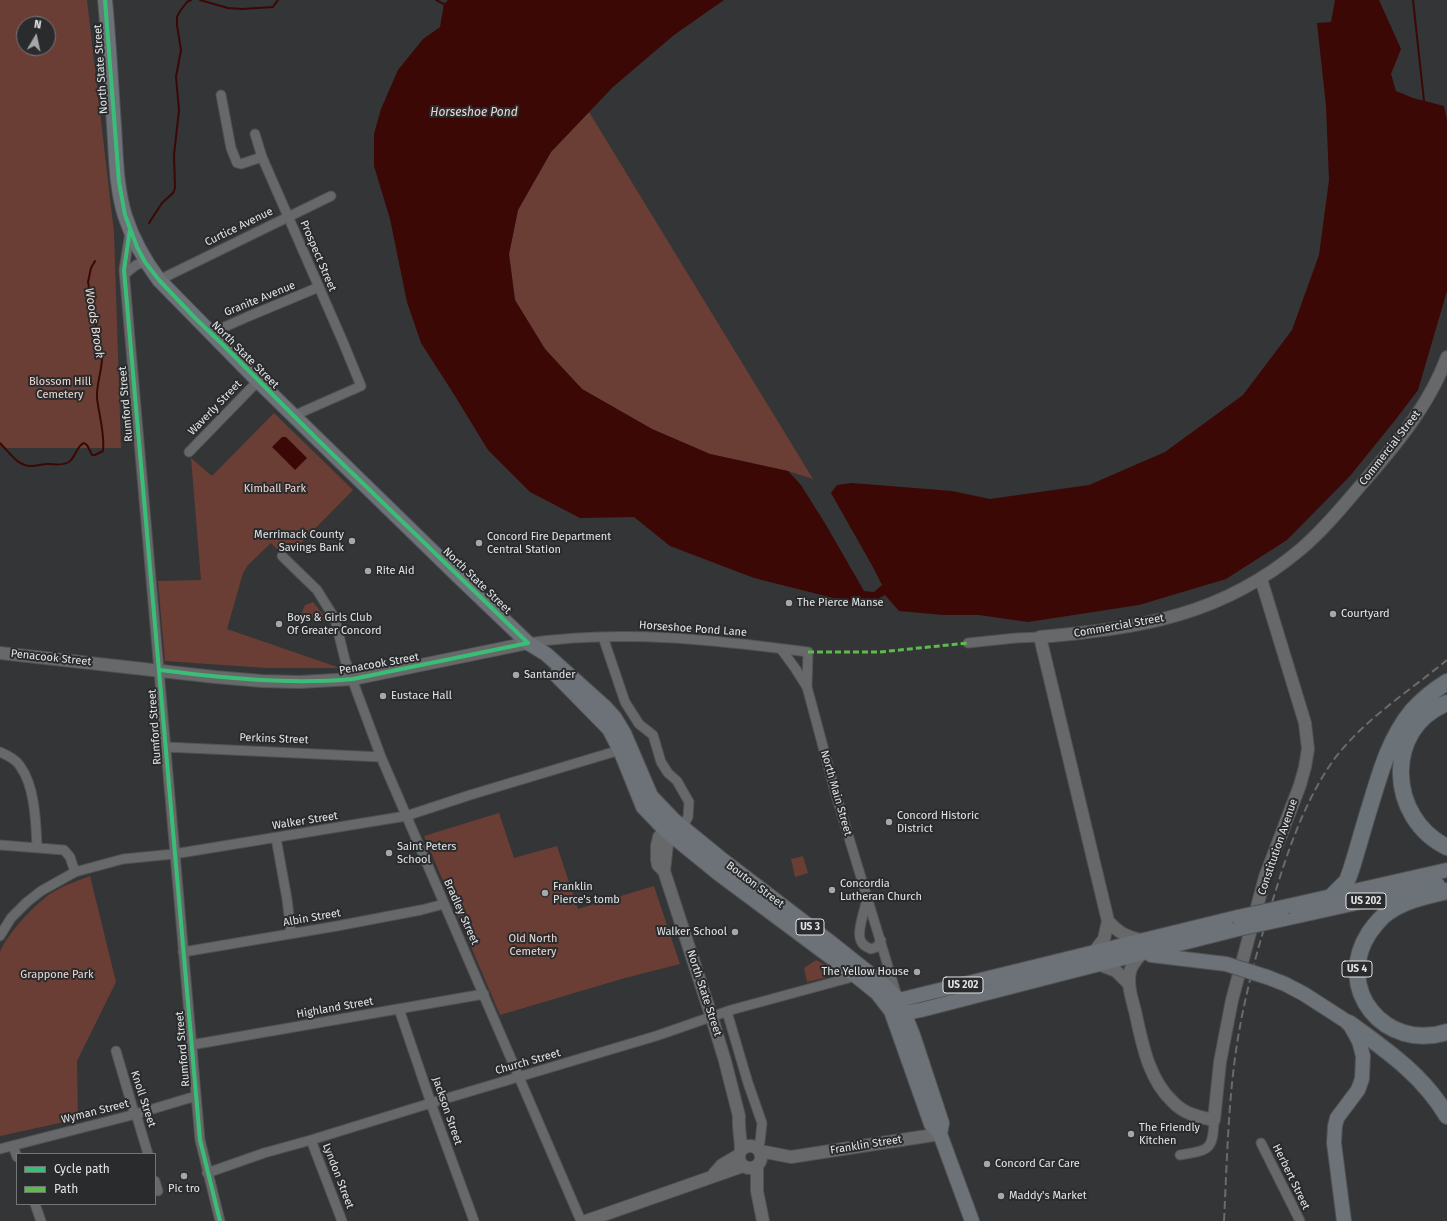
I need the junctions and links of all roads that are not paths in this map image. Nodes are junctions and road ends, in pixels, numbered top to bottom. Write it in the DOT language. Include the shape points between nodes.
graph roads {
  1 [pos="105,0"];
  2 [pos="221,95"];
  3 [pos="255,134"];
  4 [pos="262,157"];
  5 [pos="330,196"];
  6 [pos="289,217"];
  7 [pos="130,229"];
  8 [pos="145,262"];
  9 [pos="125,274"];
  10 [pos="159,280"];
  11 [pos="319,287"];
  12 [pos="211,333"];
  13 [pos="1447,357"];
  14 [pos="258,381"];
  15 [pos="294,417"];
  16 [pos="189,452"];
  17 [pos="282,556"];
  18 [pos="1261,579"];
  19 [pos="603,637"];
  20 [pos="1040,637"];
  21 [pos="528,643"];
  22 [pos="968,644"];
  23 [pos="781,649"];
  24 [pos="808,652"];
  25 [pos="0,653"];
  26 [pos="160,670"];
  27 [pos="353,679"];
  28 [pos="1447,682"];
  29 [pos="807,687"];
  30 [pos="1447,703"];
  31 [pos="166,747"];
  32 [pos="620,750"];
  33 [pos="0,752"];
  34 [pos="381,757"];
  35 [pos="406,816"];
  36 [pos="674,829"];
  37 [pos="276,838"];
  38 [pos="0,845"];
  39 [pos="37,847"];
  40 [pos="1447,847"];
  41 [pos="174,854"];
  42 [pos="1447,870"];
  43 [pos="75,872"];
  44 [pos="1447,883"];
  45 [pos="1447,891"];
  46 [pos="1333,895"];
  47 [pos="867,898"];
  48 [pos="444,904"];
  49 [pos="1286,912"];
  50 [pos="1108,921"];
  51 [pos="291,933"];
  52 [pos="0,936"];
  53 [pos="881,940"];
  54 [pos="1141,947"];
  55 [pos="183,952"];
  56 [pos="1096,958"];
  57 [pos="856,976"];
  58 [pos="1129,984"];
  59 [pos="484,994"];
  60 [pos="898,1008"];
  61 [pos="399,1009"];
  62 [pos="727,1012"];
  63 [pos="712,1018"];
  64 [pos="1349,1023"];
  65 [pos="1447,1032"];
  66 [pos="191,1045"];
  67 [pos="116,1051"];
  68 [pos="519,1078"];
  69 [pos="196,1096"];
  70 [pos="431,1103"];
  71 [pos="136,1114"];
  72 [pos="1447,1116"];
  73 [pos="1214,1120"];
  74 [pos="940,1134"];
  75 [pos="311,1140"];
  76 [pos="1261,1143"];
  77 [pos="13,1146"];
  78 [pos="0,1149"];
  79 [pos="148,1153"];
  80 [pos="16,1154"];
  81 [pos="1180,1155"];
  82 [pos="751,1157"];
  83 [pos="208,1173"];
  84 [pos="35,1205"];
  85 [pos="41,1221"];
  86 [pos="220,1221"];
  87 [pos="342,1221"];
  88 [pos="474,1221"];
  89 [pos="581,1221"];
  90 [pos="586,1221"];
  91 [pos="763,1221"];
  92 [pos="972,1221"];
  93 [pos="1300,1221"];
  94 [pos="1344,1221"];
  1 -- 7 [label="main road, North State Street / US 3" via="119,182"];
  2 -- 4 [label="street" via="231,148 237,163"];
  3 -- 4 [label="street, Prospect Street"];
  4 -- 6 [label="street, Prospect Street"];
  5 -- 6 [label="street, Curtice Avenue"];
  6 -- 10 [label="street, Curtice Avenue"];
  6 -- 11 [label="street, Prospect Street"];
  7 -- 8 [label="main road, North State Street / US 3"];
  7 -- 9 [label="street, Rumford Street"];
  8 -- 9 [label="street" via="136,264"];
  8 -- 10 [label="main road, North State Street / US 3"];
  9 -- 26 [label="street, Rumford Street"];
  10 -- 12 [label="main road, North State Street / US 3"];
  11 -- 12 [label="street, Granite Avenue"];
  11 -- 15 [label="street, Prospect Street" via="361,386"];
  12 -- 14 [label="main road, North State Street / US 3"];
  13 -- 18 [label="street, Commercial Street" via="1422,408 1382,460 1315,536"];
  14 -- 15 [label="main road, North State Street / US 3"];
  14 -- 16 [label="street, Waverly Street"];
  15 -- 21 [label="main road, North State Street / US 3"];
  17 -- 27 [label="street, Bradley Street" via="317,590 332,613"];
  18 -- 20 [label="street, Commercial Street" via="1227,597 1173,617 1116,629"];
  18 -- 73 [label="street, Constitution Avenue" via="1305,723 1308,740 1307,758 1266,877 1232,1000 1220,1062"];
  19 -- 21 [label="street, Horseshoe Pond Lane"];
  19 -- 23 [label="street, Horseshoe Pond Lane" via="668,638"];
  19 -- 36 [label="street" via="625,702 639,724 653,735 661,762 677,781 689,802 688,810 684,812"];
  20 -- 22 [label="street"];
  20 -- 50 [label="street"];
  21 -- 27 [label="street, Penacook Street"];
  21 -- 32 [label="main road, North State Street / US 3" via="534,655 609,729"];
  21 -- 36 [label="main road, North State Street / US 3" via="546,654 615,718 632,749 652,796"];
  23 -- 24 [label="street, Horseshoe Pond Lane"];
  23 -- 29 [label="street, North Main Street"];
  24 -- 29 [label="street, North Main Street"];
  25 -- 26 [label="street, Penacook Street"];
  26 -- 27 [label="street, Penacook Street" via="262,681"];
  26 -- 31 [label="street, Rumford Street"];
  27 -- 34 [label="street, Bradley Street"];
  28 -- 46 [label="highway" via="1412,711 1389,748 1351,870 1347,880"];
  29 -- 47 [label="street, North Main Street"];
  30 -- 40 [label="highway" via="1429,714 1413,732 1404,753 1401,772 1403,793 1412,815 1423,831"];
  31 -- 34 [label="street, Perkins Street"];
  31 -- 41 [label="street, Rumford Street"];
  32 -- 35 [label="street, Walker Street"];
  32 -- 36 [label="main road, North State Street / US 3" via="643,807"];
  33 -- 39 [label="street" via="20,764 26,777 35,818"];
  34 -- 35 [label="street, Bradley Street"];
  35 -- 37 [label="street, Walker Street"];
  35 -- 48 [label="street, Bradley Street"];
  36 -- 57 [label="main road, Bouton Street / US 3" via="719,874"];
  36 -- 60 [label="main road, Bouton Street / US 3" via="829,941 883,984"];
  36 -- 63 [label="street, North State Street" via="659,837 656,857 658,865 664,870"];
  37 -- 41 [label="street, Walker Street"];
  37 -- 51 [label="street"];
  38 -- 39 [label="street"];
  39 -- 43 [label="street" via="64,850 70,857"];
  41 -- 43 [label="street, Walker Street" via="123,859"];
  41 -- 55 [label="street, Rumford Street"];
  42 -- 46 [label="main road, US 202"];
  43 -- 52 [label="street, Walker Street" via="27,902 11,918"];
  44 -- 49 [label="main road, US 202"];
  45 -- 65 [label="highway, US 4" via="1403,904 1378,921 1360,953 1357,970 1358,987 1364,1002 1381,1022 1395,1030 1410,1034 1429,1035"];
  46 -- 49 [label="main road, US 202"];
  47 -- 53 [label="street, North Main Street"];
  47 -- 53 [label="street, North Main Street" via="860,939 871,949 877,947"];
  48 -- 51 [label="street, Albin Street"];
  48 -- 59 [label="street, Bradley Street"];
  49 -- 54 [label="main road, US 202, bridge" via="1234,930"];
  49 -- 54 [label="main road, US 202, bridge" via="1238,917"];
  50 -- 54 [label="street" via="1116,930"];
  50 -- 56 [label="street"];
  51 -- 55 [label="street, Albin Street"];
  53 -- 60 [label="street, North Main Street"];
  54 -- 56 [label="main road, US 202"];
  54 -- 58 [label="street" via="1130,972"];
  54 -- 64 [label="main road, bridge" via="1226,964 1268,977 1304,994"];
  55 -- 66 [label="street, Rumford Street"];
  56 -- 58 [label="street" via="1116,971"];
  56 -- 60 [label="main road, US 202"];
  57 -- 60 [label="main road, Bouton Street / US 3"];
  57 -- 62 [label="street, Church Street"];
  58 -- 73 [label="street" via="1143,1045 1161,1088 1182,1110"];
  59 -- 61 [label="street, Highland Street"];
  59 -- 68 [label="street, Bradley Street"];
  60 -- 74 [label="main road, North Main Street / US 3" via="942,1123"];
  61 -- 66 [label="street, Highland Street"];
  61 -- 70 [label="street, Jackson Street"];
  62 -- 63 [label="street, Church Street"];
  62 -- 82 [label="street" via="762,1123 760,1142"];
  63 -- 68 [label="street, Church Street"];
  63 -- 82 [label="street, North State Street" via="739,1116 744,1121"];
  64 -- 72 [label="highway" via="1424,1083"];
  64 -- 94 [label="main road" via="1364,1056 1362,1079 1358,1090 1337,1118 1335,1126 1334,1143"];
  66 -- 69 [label="street, Rumford Street"];
  67 -- 71 [label="street, Knoll Street"];
  68 -- 70 [label="street, Church Street"];
  68 -- 89 [label="street, Bradley Street"];
  69 -- 71 [label="street, Wyman Street"];
  69 -- 83 [label="street, Rumford Street" via="200,1140"];
  70 -- 75 [label="street, Church Street"];
  70 -- 88 [label="street, Jackson Street"];
  71 -- 77 [label="street, Wyman Street"];
  71 -- 79 [label="street, Knoll Street"];
  73 -- 81 [label="street" via="1212,1142 1209,1146"];
  74 -- 82 [label="street, Franklin Street" via="791,1157"];
  74 -- 92 [label="main road, North Main Street / US 3"];
  75 -- 83 [label="street, Church Street"];
  75 -- 87 [label="street, Lyndon Street"];
  76 -- 93 [label="street, Herbert Street"];
  77 -- 78 [label="street, Wyman Street"];
  77 -- 80 [label="street"];
  82 -- 90 [label="street, Franklin Street" via="712,1176"];
  82 -- 91 [label="street, North State Street"];
  83 -- 86 [label="street, Rumford Street"];
  84 -- 85 [label="street"];
}
